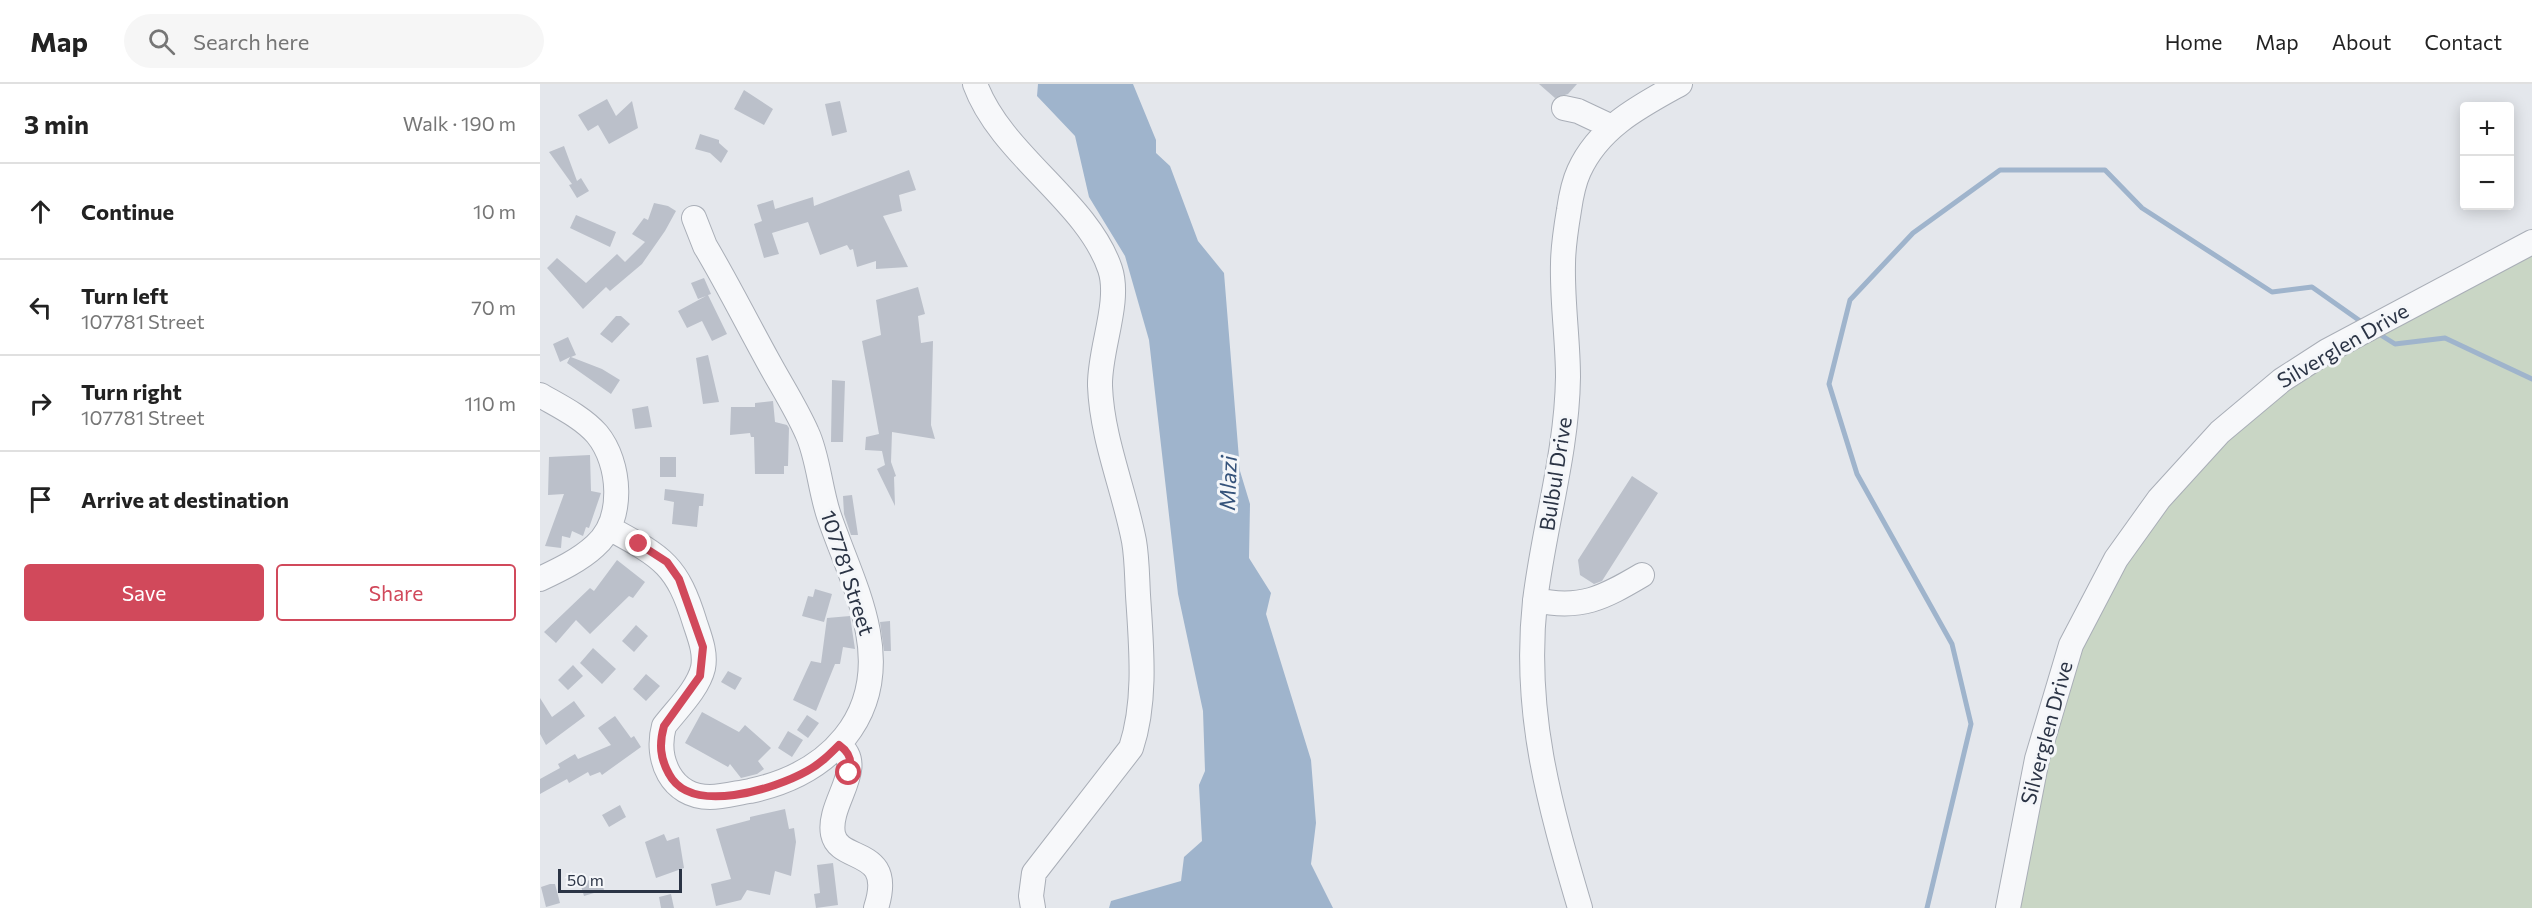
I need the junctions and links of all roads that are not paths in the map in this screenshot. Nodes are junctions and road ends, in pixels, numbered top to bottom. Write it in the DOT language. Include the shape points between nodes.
graph roads {
  1 [pos="975,84"];
  2 [pos="1680,84"];
  3 [pos="1564,108"];
  4 [pos="1612,127"];
  5 [pos="694,219"];
  6 [pos="2532,242"];
  7 [pos="540,395"];
  8 [pos="609,528"];
  9 [pos="1642,575"];
  10 [pos="540,579"];
  11 [pos="1535,600"];
  12 [pos="839,745"];
  13 [pos="876,908"];
  14 [pos="1033,908"];
  15 [pos="1580,908"];
  16 [pos="2008,908"];
  1 -- 14 [label="street" via="996,124 1099,244 1111,271 1113,292 1100,385 1104,419 1135,553 1141,642 1138,727 1131,748 1034,873"];
  2 -- 4 [label="street, Bulbul Drive"];
  3 -- 4 [label="street"];
  4 -- 11 [label="street, Bulbul Drive" via="1580,169 1571,197 1563,264 1566,407"];
  5 -- 12 [label="street, 107781 Street" via="807,432 819,488 868,630 868,686 861,709"];
  6 -- 16 [label="street, Silverglen Drive" via="2327,351 2282,380 2190,464 2139,526 2094,598 2071,645 2024,815"];
  7 -- 8 [label="street" via="588,425 604,446 616,498"];
  8 -- 10 [label="street" via="596,545"];
  8 -- 12 [label="street, 107781 Street" via="667,562 679,579 703,647 700,676 664,726 662,735 662,762 678,786 710,798 763,788 804,772"];
  9 -- 11 [label="street" via="1606,596 1583,603 1560,605"];
  11 -- 15 [label="street, Bulbul Drive" via="1531,688 1541,764"];
  12 -- 13 [label="street" via="847,751 851,767 835,806 833,835 876,869 880,881"];
}
